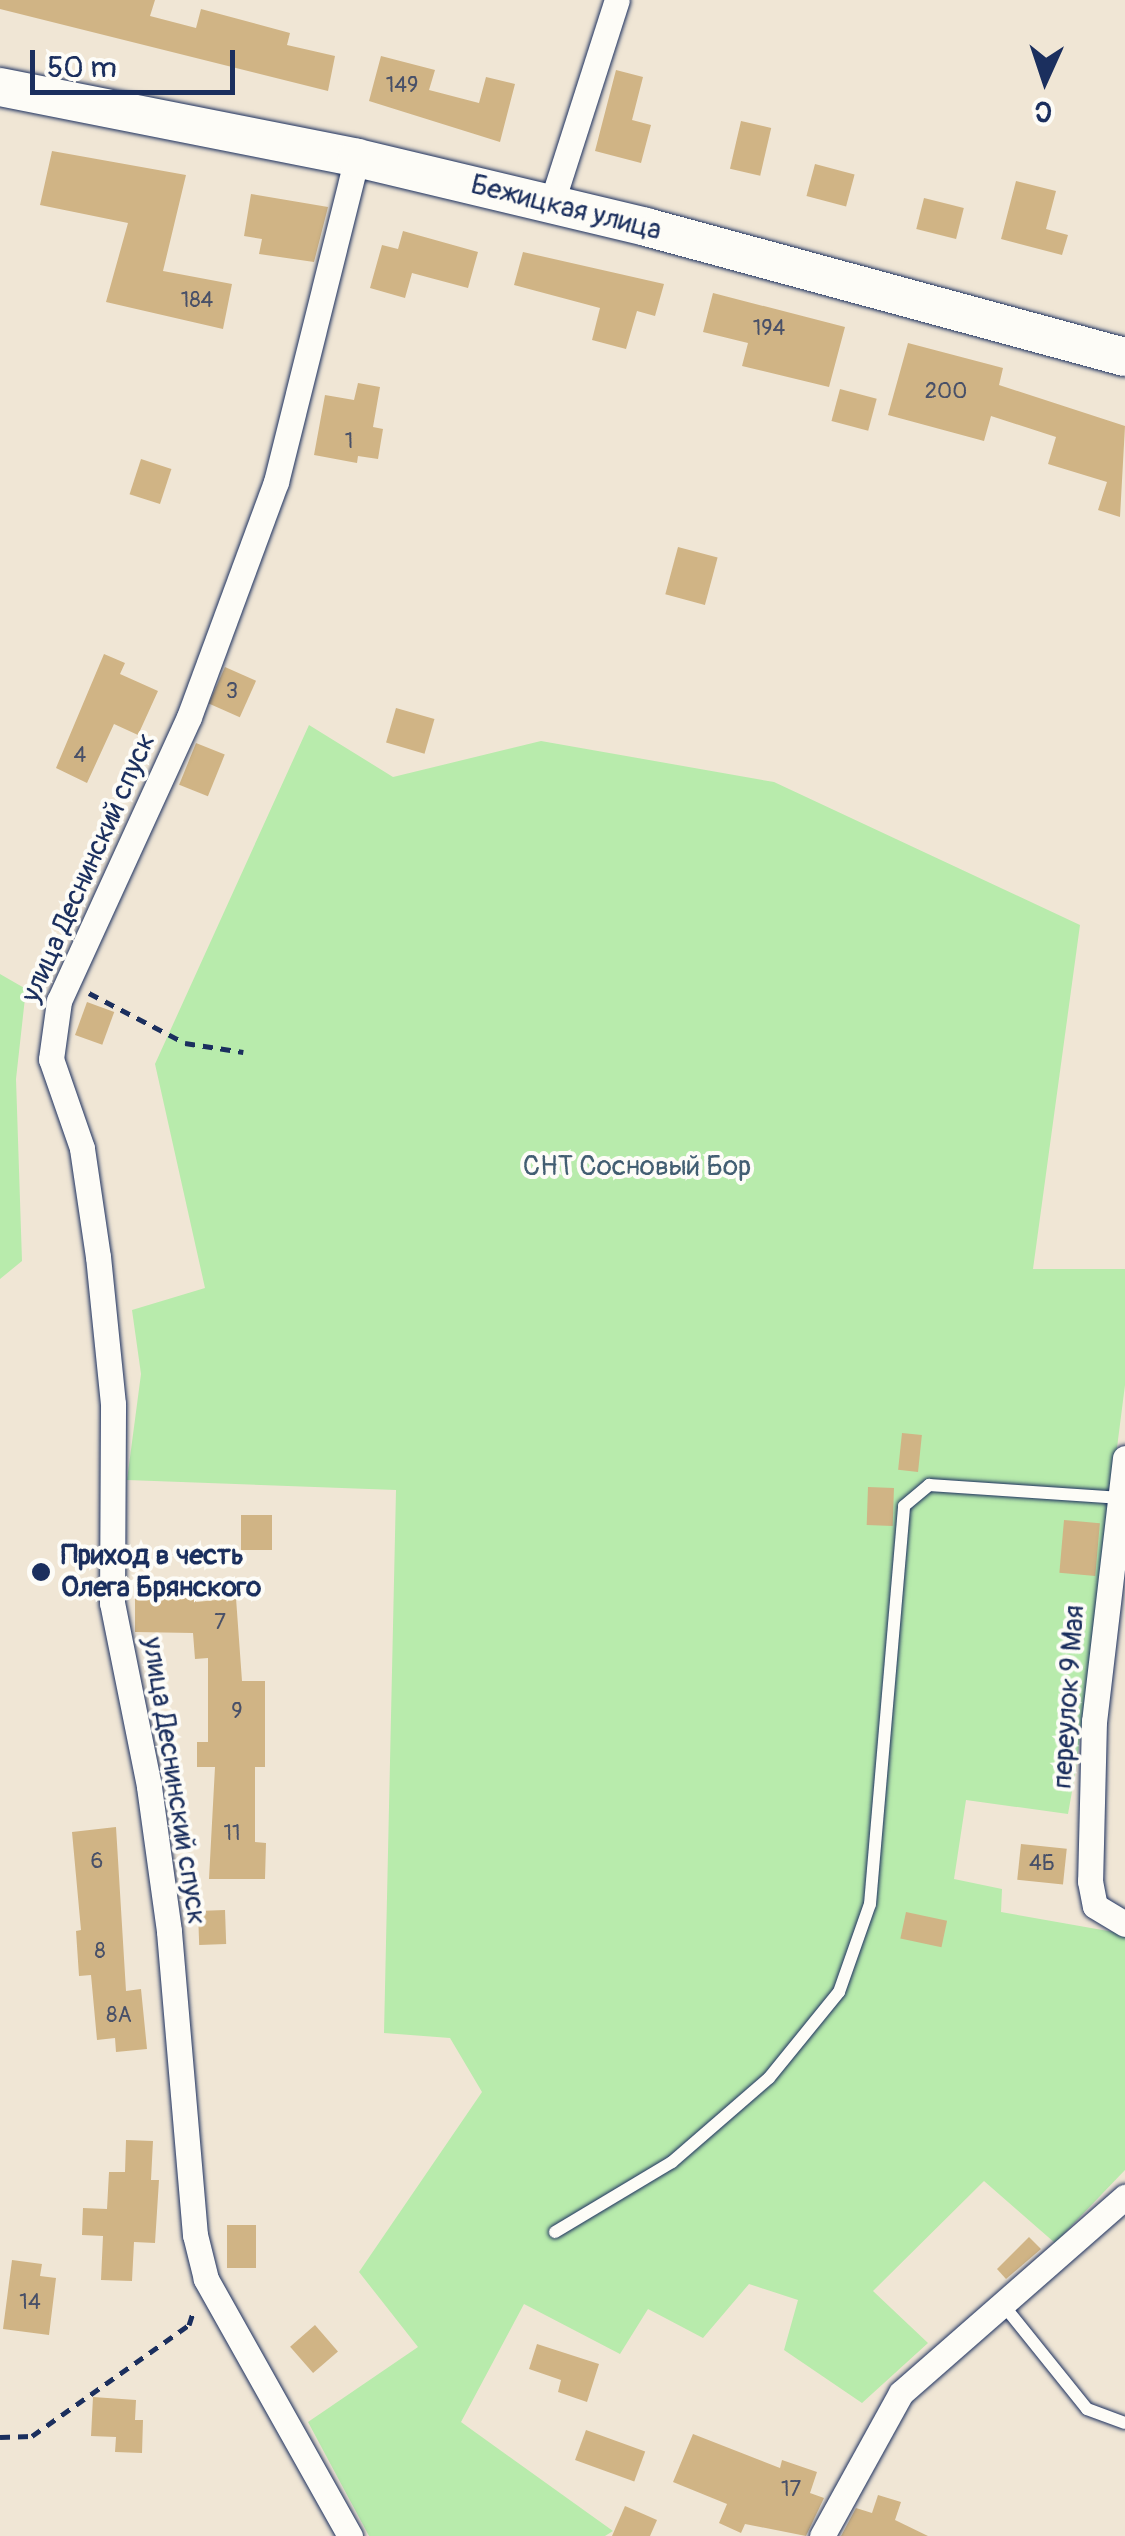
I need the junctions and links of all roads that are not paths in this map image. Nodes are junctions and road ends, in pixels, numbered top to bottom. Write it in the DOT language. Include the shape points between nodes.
graph roads {
  1 [pos="617,0"];
  2 [pos="0,87"];
  3 [pos="357,158"];
  4 [pos="551,204"];
  5 [pos="1125,357"];
  6 [pos="1125,1458"];
  7 [pos="1118,1498"];
  8 [pos="1125,1924"];
  9 [pos="1125,2197"];
  10 [pos="555,2232"];
  11 [pos="1005,2307"];
  12 [pos="1125,2424"];
  13 [pos="350,2536"];
  14 [pos="822,2536"];
  1 -- 4 [label="street"];
  2 -- 3 [label="main road, Бежицкая улица"];
  3 -- 4 [label="main road, Бежицкая улица"];
  3 -- 13 [label="street, улица Деснинский спуск" via="304,383 235,603 68,984 52,1024 50,1059 82,1148 98,1257 113,1404 112,1603 149,1786 194,2234 206,2279"];
  4 -- 5 [label="main road, Бежицкая улица"];
  6 -- 7 [label="street, переулок 9 Мая"];
  7 -- 8 [label="street, переулок 9 Мая" via="1094,1721 1090,1881 1096,1906"];
  7 -- 10 [label="lane" via="928,1485 904,1506 870,1904 839,1992 769,2078 672,2162"];
  9 -- 11 [label="street"];
  11 -- 12 [label="lane" via="1087,2409"];
  11 -- 14 [label="street" via="901,2394"];
}
